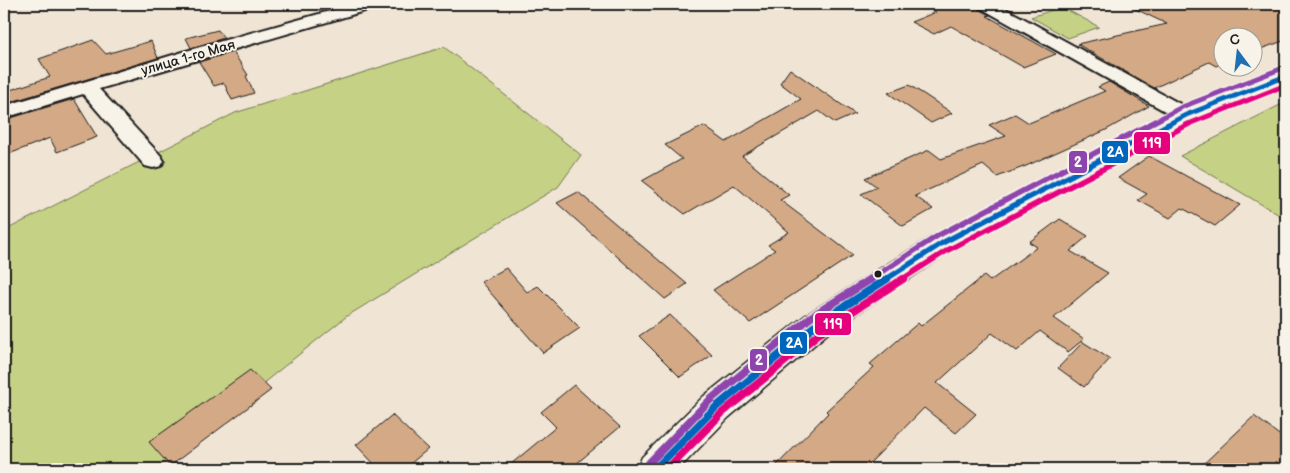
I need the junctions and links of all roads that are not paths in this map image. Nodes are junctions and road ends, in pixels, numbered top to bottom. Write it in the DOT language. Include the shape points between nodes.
graph roads {
  1 [pos="372,4"];
  2 [pos="985,4"];
  3 [pos="1286,76"];
  4 [pos="87,87"];
  5 [pos="4,112"];
  6 [pos="1186,114"];
  7 [pos="153,161"];
  8 [pos="655,469"];
  1 -- 4 [label="street, улица 1-го Мая"];
  2 -- 6 [label="street"];
  3 -- 6 [label="main road"];
  4 -- 5 [label="street, улица 1-го Мая"];
  4 -- 7 [label="street"];
  6 -- 8 [label="main road" via="944,242 817,324 716,407"];
}
